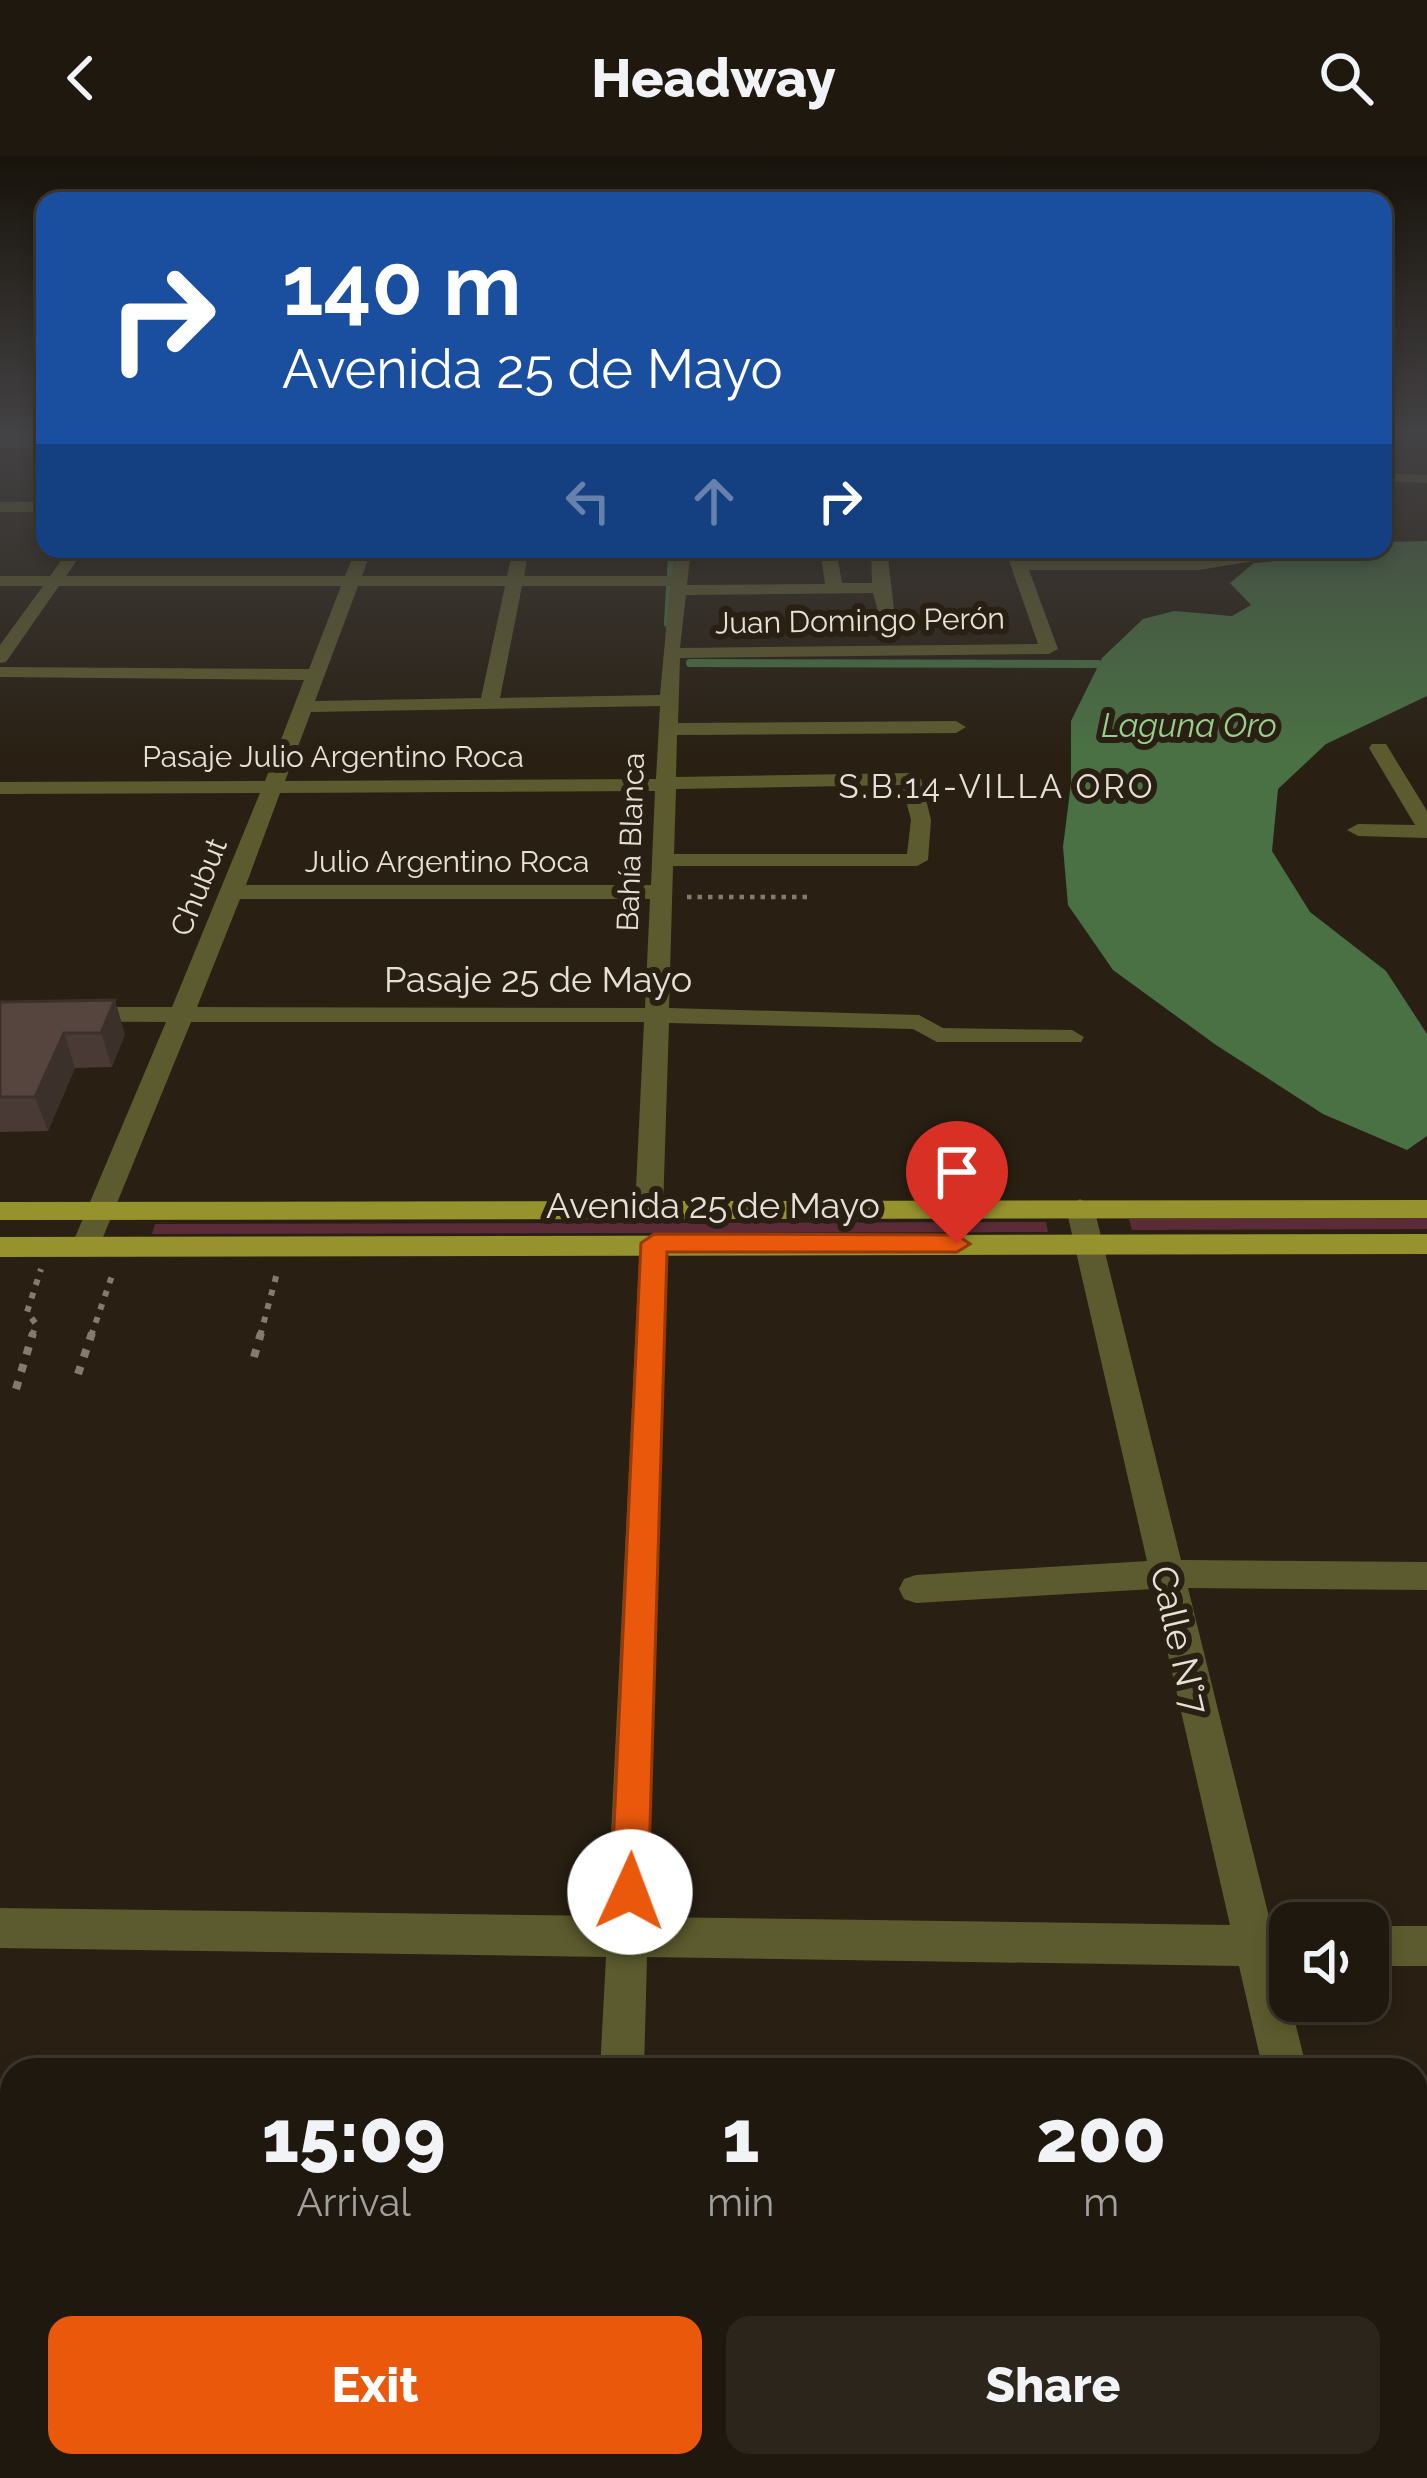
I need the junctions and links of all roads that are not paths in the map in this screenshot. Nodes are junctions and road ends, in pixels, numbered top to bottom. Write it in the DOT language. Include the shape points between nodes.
graph roads {
  1 [pos="70,558"];
  2 [pos="360,558"];
  3 [pos="518,558"];
  4 [pos="682,558"];
  5 [pos="829,558"];
  6 [pos="879,558"];
  7 [pos="1018,558"];
  8 [pos="1041,558"];
  9 [pos="1252,558"];
  10 [pos="0,581"];
  11 [pos="512,581"];
  12 [pos="52,583"];
  13 [pos="350,584"];
  14 [pos="679,586"];
  15 [pos="834,588"];
  16 [pos="880,588"];
  17 [pos="890,623"];
  18 [pos="671,652"];
  19 [pos="0,658"];
  20 [pos="0,671"];
  21 [pos="313,675"];
  22 [pos="669,700"];
  23 [pos="489,704"];
  24 [pos="302,707"];
  25 [pos="956,727"];
  26 [pos="668,729"];
  27 [pos="1379,748"];
  28 [pos="666,785"];
  29 [pos="0,788"];
  30 [pos="269,788"];
  31 [pos="1358,830"];
  32 [pos="1427,830"];
  33 [pos="663,860"];
  34 [pos="232,892"];
  35 [pos="662,892"];
  36 [pos="178,1013"];
  37 [pos="0,1014"];
  38 [pos="657,1015"];
  39 [pos="1072,1037"];
  40 [pos="1427,1209"];
  41 [pos="99,1210"];
  42 [pos="0,1211"];
  43 [pos="652,1226"];
  44 [pos="1083,1226"];
  45 [pos="1427,1244"];
  46 [pos="0,1247"];
  47 [pos="86,1247"];
  48 [pos="1164,1574"];
  49 [pos="1427,1576"];
  50 [pos="916,1589"];
  51 [pos="0,1928"];
  52 [pos="1269,1936"];
  53 [pos="628,1938"];
  54 [pos="1269,1946"];
  55 [pos="1389,1946"];
  56 [pos="1427,1946"];
  57 [pos="1280,2022"];
  58 [pos="623,2058"];
  59 [pos="1284,2058"];
  1 -- 12 [label="street"];
  2 -- 13 [label="street, Chubut"];
  3 -- 11 [label="street"];
  4 -- 14 [label="street, Bahía Blanca"];
  5 -- 15 [label="street"];
  6 -- 16 [label="street"];
  7 -- 18 [label="street, Juan Domingo Perón" via="1049,649"];
  8 -- 9 [label="street" via="1199,565"];
  10 -- 12 [label="street"];
  11 -- 13 [label="street"];
  11 -- 14 [label="street"];
  11 -- 23 [label="street"];
  12 -- 13 [label="street"];
  12 -- 19 [label="street"];
  13 -- 21 [label="street, Chubut"];
  14 -- 15 [label="street"];
  14 -- 18 [label="street, Bahía Blanca"];
  15 -- 16 [label="street"];
  16 -- 17 [label="street"];
  18 -- 22 [label="street, Bahía Blanca"];
  20 -- 21 [label="street"];
  21 -- 24 [label="street, Chubut"];
  22 -- 23 [label="street"];
  22 -- 26 [label="street, Bahía Blanca"];
  23 -- 24 [label="street"];
  24 -- 30 [label="street, Chubut"];
  25 -- 26 [label="street"];
  26 -- 28 [label="street, Bahía Blanca"];
  27 -- 32 [label="street"];
  28 -- 30 [label="street, Pasaje Julio Argentino Roca"];
  28 -- 33 [label="street, Bahía Blanca"];
  28 -- 33 [label="street, Pasaje Julio Argentino Roca" via="911,779 921,820 917,860"];
  29 -- 30 [label="street, Pasaje Julio Argentino Roca"];
  30 -- 34 [label="street, Chubut"];
  31 -- 32 [label="street"];
  33 -- 35 [label="street, Bahía Blanca"];
  34 -- 35 [label="street, Julio Argentino Roca"];
  34 -- 36 [label="street, Chubut"];
  35 -- 38 [label="street, Bahía Blanca"];
  36 -- 37 [label="street, Pasaje 25 de Mayo"];
  36 -- 38 [label="street, Pasaje 25 de Mayo"];
  36 -- 41 [label="street, Chubut"];
  38 -- 39 [label="street, Pasaje 25 de Mayo" via="919,1022 937,1035"];
  38 -- 43 [label="street, Bahía Blanca"];
  40 -- 44 [label="main road, Avenida 25 de Mayo"];
  41 -- 42 [label="main road, Avenida 25 de Mayo"];
  41 -- 43 [label="main road, Avenida 25 de Mayo"];
  41 -- 47 [label="street, Chubut"];
  43 -- 44 [label="main road, Avenida 25 de Mayo"];
  43 -- 47 [label="main road, Avenida 25 de Mayo" via="284,1248"];
  43 -- 53 [label="street, Bahía Blanca"];
  44 -- 45 [label="main road, Avenida 25 de Mayo"];
  44 -- 48 [label="street, Calle N°7"];
  46 -- 47 [label="main road, Avenida 25 de Mayo"];
  48 -- 49 [label="street"];
  48 -- 50 [label="street"];
  48 -- 52 [label="street, Calle N°7"];
  51 -- 53 [label="street"];
  53 -- 54 [label="street"];
  53 -- 58 [label="street, Bahía Blanca"];
  55 -- 56 [label="street"];
  57 -- 59 [label="street, Calle N°7"];
}
